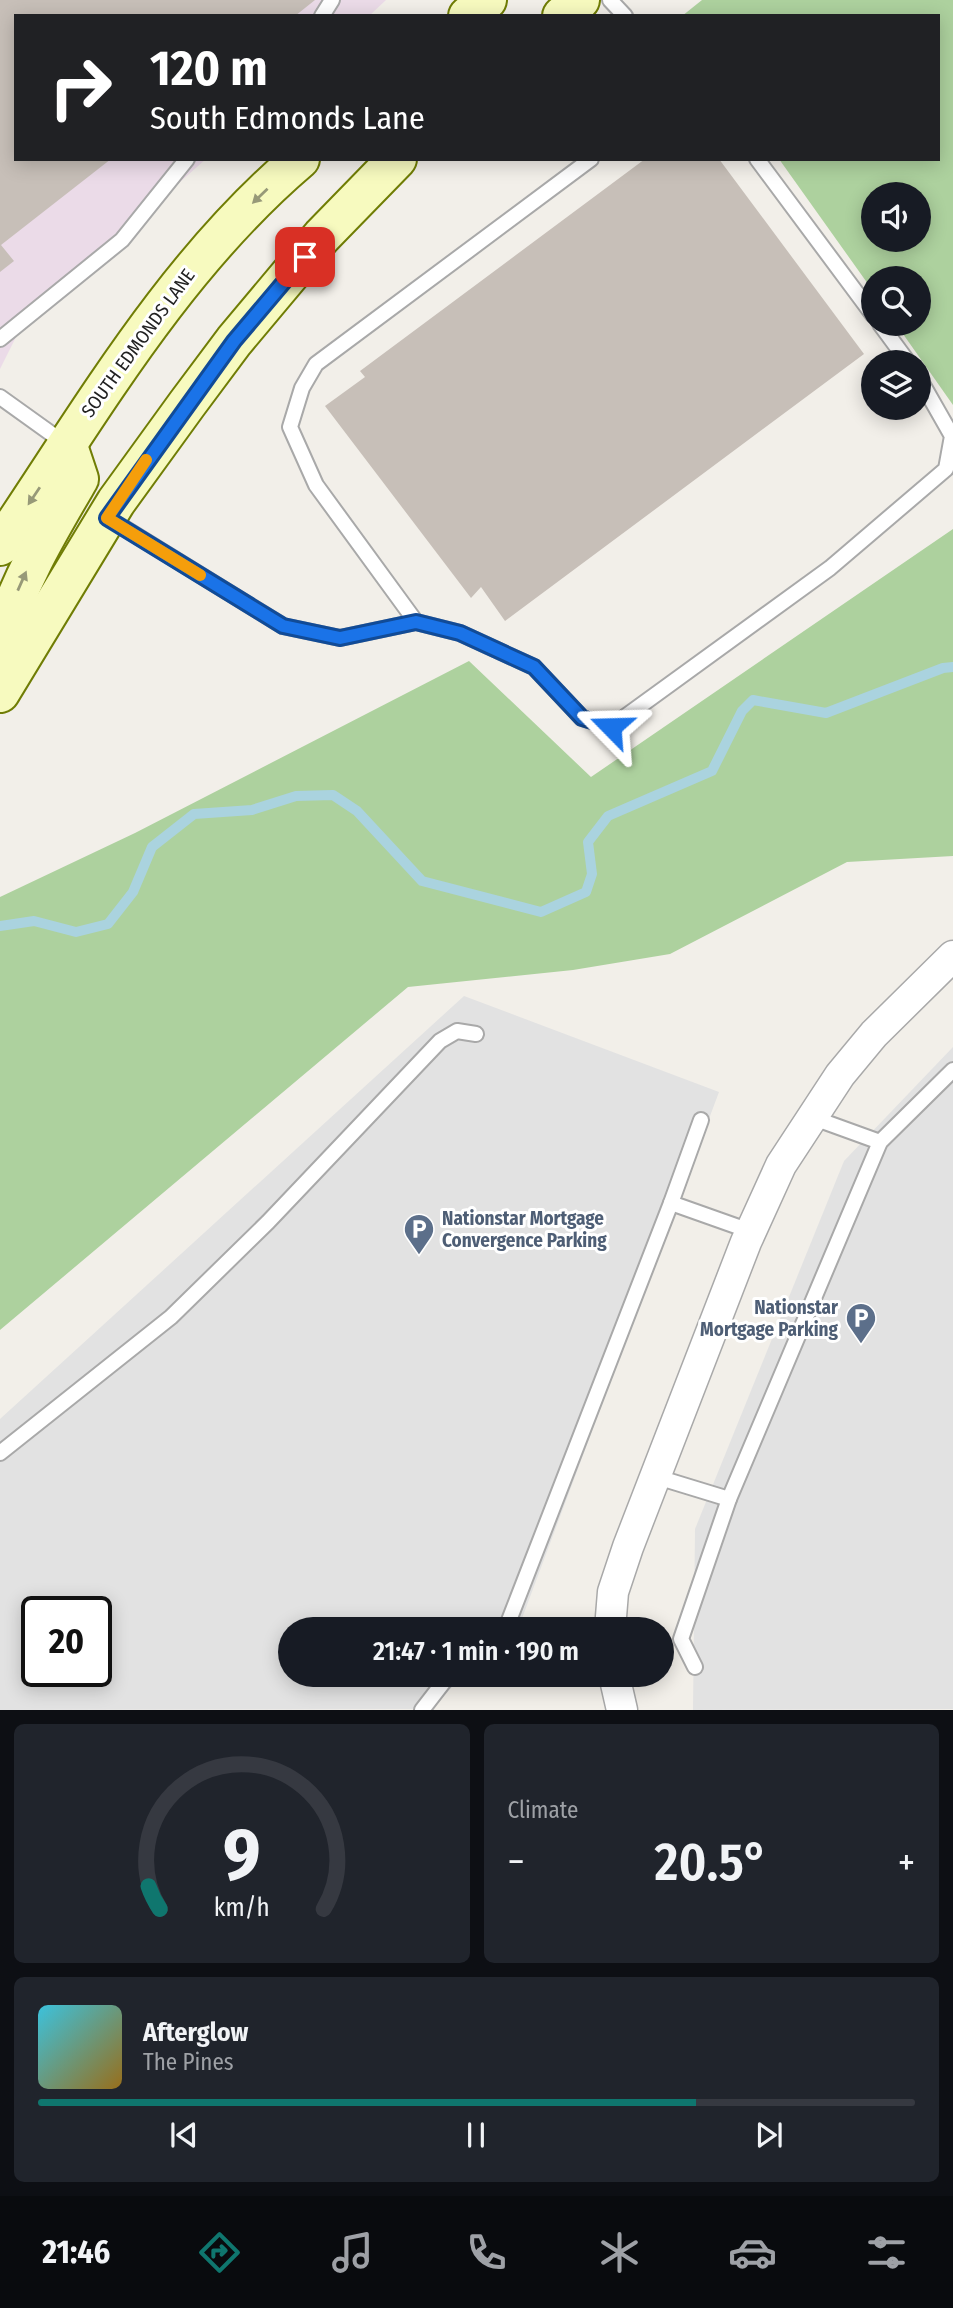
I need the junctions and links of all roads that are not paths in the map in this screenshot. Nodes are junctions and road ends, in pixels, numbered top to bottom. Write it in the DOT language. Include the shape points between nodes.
graph roads {
  1 [pos="487,0"];
  2 [pos="580,0"];
  3 [pos="610,0"];
  4 [pos="470,14"];
  5 [pos="564,14"];
  6 [pos="623,14"];
  7 [pos="185,161"];
  8 [pos="298,161"];
  9 [pos="395,161"];
  10 [pos="589,161"];
  11 [pos="758,161"];
  12 [pos="861,299"];
  13 [pos="0,339"];
  14 [pos="0,397"];
  15 [pos="931,399"];
  16 [pos="68,446"];
  17 [pos="107,518"];
  18 [pos="0,546"];
  19 [pos="416,622"];
  20 [pos="7,681"];
  21 [pos="953,956"];
  22 [pos="476,1034"];
  23 [pos="953,1070"];
  24 [pos="811,1117"];
  25 [pos="701,1120"];
  26 [pos="880,1142"];
  27 [pos="671,1203"];
  28 [pos="750,1231"];
  29 [pos="0,1453"];
  30 [pos="657,1477"];
  31 [pos="729,1499"];
  32 [pos="508,1617"];
  33 [pos="611,1617"];
  34 [pos="695,1667"];
  35 [pos="440,1687"];
  36 [pos="617,1687"];
  37 [pos="422,1710"];
  38 [pos="622,1710"];
  1 -- 4 [label="main road"];
  2 -- 5 [label="main road"];
  3 -- 6 [label="lane"];
  7 -- 13 [label="lane" via="122,240"];
  8 -- 16 [label="main road, SOUTH EDMONDS LANE, one-way" via="221,233 184,277 104,387"];
  9 -- 17 [label="main road" via="323,236 234,341"];
  10 -- 19 [label="lane" via="356,332 316,364 302,388 290,428 316,485"];
  11 -- 12 [label="lane"];
  14 -- 16 [label="lane"];
  15 -- 19 [label="lane" via="952,436 946,469 830,568 611,727 582,718 534,667 460,633"];
  16 -- 18 [label="main road, SOUTH EDMONDS LANE, one-way"];
  20 -- 16 [label="main road, one-way" via="1,641 11,605 79,479"];
  17 -- 19 [label="lane" via="283,626 340,638"];
  17 -- 20 [label="main road"];
  21 -- 24 [label="street" via="874,1034"];
  22 -- 29 [label="lane" via="457,1031 440,1041 171,1317"];
  23 -- 26 [label="lane"];
  24 -- 26 [label="lane"];
  24 -- 28 [label="street" via="781,1165"];
  25 -- 27 [label="lane"];
  26 -- 31 [label="lane"];
  27 -- 28 [label="lane"];
  27 -- 32 [label="lane"];
  28 -- 30 [label="street"];
  30 -- 31 [label="lane"];
  30 -- 33 [label="street" via="613,1592"];
  31 -- 34 [label="lane" via="681,1639"];
  35 -- 37 [label="lane"];
  36 -- 38 [label="street"];
}
